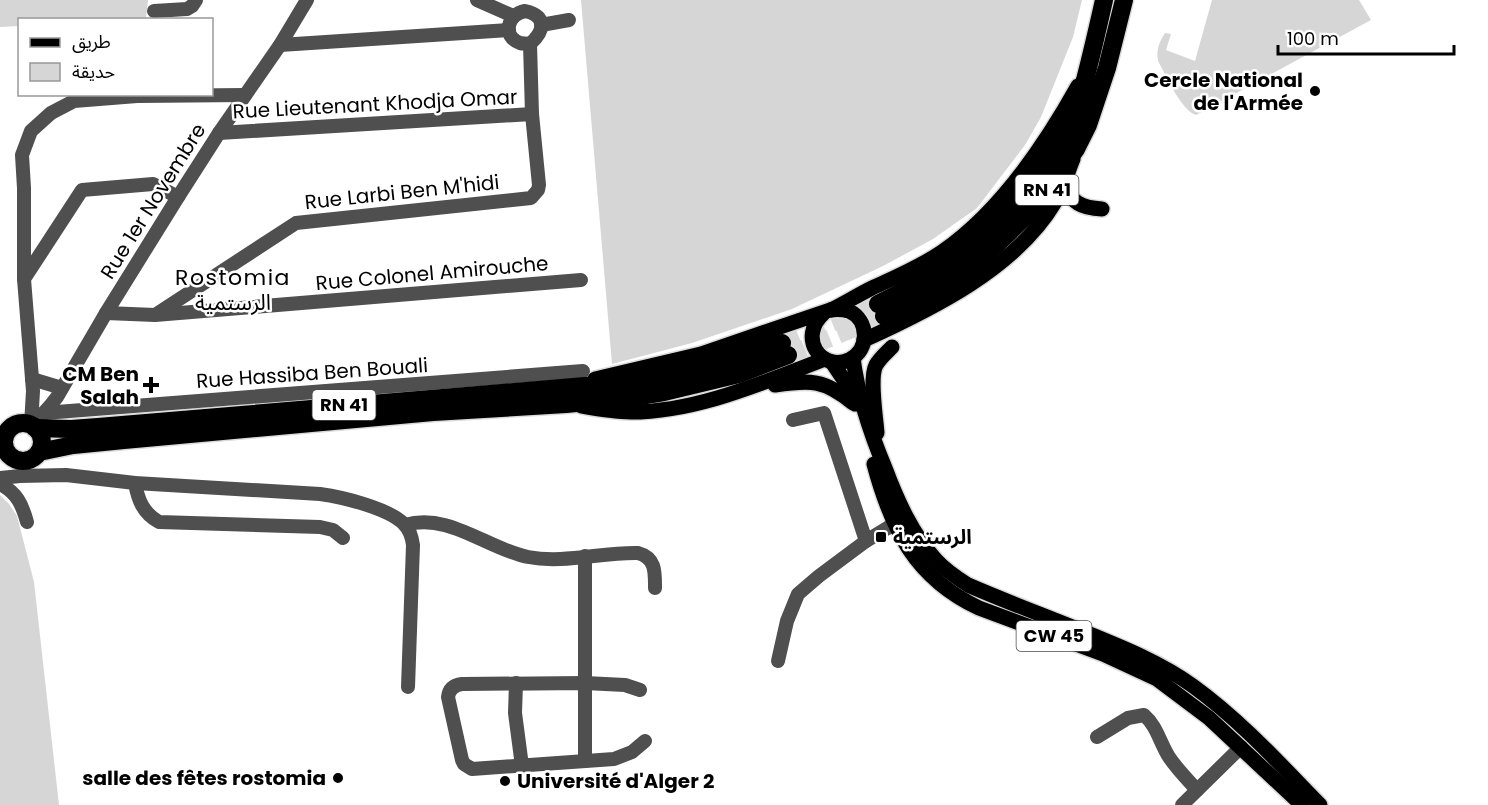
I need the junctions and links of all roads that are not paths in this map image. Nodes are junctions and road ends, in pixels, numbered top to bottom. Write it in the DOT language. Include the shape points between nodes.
graph roads {
  1 [pos="196,0"];
  2 [pos="307,0"];
  3 [pos="477,0"];
  4 [pos="1104,0"];
  5 [pos="1124,0"];
  6 [pos="521,9"];
  7 [pos="154,11"];
  8 [pos="569,20"];
  9 [pos="542,25"];
  10 [pos="509,30"];
  11 [pos="530,44"];
  12 [pos="280,45"];
  13 [pos="1087,70"];
  14 [pos="213,95"];
  15 [pos="245,95"];
  16 [pos="137,96"];
  17 [pos="532,114"];
  18 [pos="219,133"];
  19 [pos="1076,149"];
  20 [pos="1064,184"];
  21 [pos="178,197"];
  22 [pos="1102,209"];
  23 [pos="24,279"];
  24 [pos="581,280"];
  25 [pos="827,312"];
  26 [pos="106,313"];
  27 [pos="155,315"];
  28 [pos="864,340"];
  29 [pos="892,347"];
  30 [pos="785,349"];
  31 [pos="853,358"];
  32 [pos="829,360"];
  33 [pos="583,371"];
  34 [pos="32,380"];
  35 [pos="62,388"];
  36 [pos="745,389"];
  37 [pos="567,395"];
  38 [pos="856,406"];
  39 [pos="793,420"];
  40 [pos="36,422"];
  41 [pos="5,429"];
  42 [pos="121,432"];
  43 [pos="39,452"];
  44 [pos="879,454"];
  45 [pos="5,455"];
  46 [pos="0,478"];
  47 [pos="135,483"];
  48 [pos="0,484"];
  49 [pos="27,522"];
  50 [pos="894,524"];
  51 [pos="405,525"];
  52 [pos="343,538"];
  53 [pos="866,541"];
  54 [pos="585,556"];
  55 [pos="655,588"];
  56 [pos="778,661"];
  57 [pos="516,683"];
  58 [pos="585,683"];
  59 [pos="408,687"];
  60 [pos="640,690"];
  61 [pos="1096,737"];
  62 [pos="645,741"];
  63 [pos="1247,743"];
  64 [pos="585,761"];
  65 [pos="522,766"];
  66 [pos="1197,790"];
  67 [pos="1182,805"];
  68 [pos="1302,805"];
  69 [pos="1320,805"];
  1 -- 7 [label="street" via="187,9"];
  2 -- 12 [label="street, Rue 1er Novembre"];
  3 -- 6 [label="street"];
  4 -- 13 [label="highway, RN 41"];
  5 -- 19 [label="highway, RN 41" via="1107,68"];
  6 -- 9 [label="street" via="533,12"];
  6 -- 10 [label="street" via="509,22"];
  8 -- 9 [label="street"];
  9 -- 11 [label="street" via="538,37"];
  10 -- 11 [label="street" via="513,38"];
  10 -- 12 [label="street"];
  11 -- 17 [label="street"];
  12 -- 15 [label="street, Rue 1er Novembre"];
  13 -- 19 [label="highway, RN 41" via="1073,118 1021,199 964,253 881,310 920,298 976,263 1032,210"];
  13 -- 25 [label="main road" via="1057,125 1001,199 976,225 916,267"];
  14 -- 15 [label="street"];
  15 -- 18 [label="street, Rue 1er Novembre"];
  16 -- 23 [label="street" via="74,101 51,113 31,131 22,155"];
  17 -- 18 [label="street, Rue Lieutenant Khodja Omar"];
  17 -- 27 [label="street, Rue Larbi Ben M'hidi" via="539,185 535,194 526,199 296,223"];
  18 -- 21 [label="street, Rue 1er Novembre"];
  19 -- 20 [label="main road"];
  20 -- 22 [label="main road" via="1074,202"];
  20 -- 28 [label="main road" via="1041,223 997,265 933,307"];
  21 -- 23 [label="street" via="153,184 82,190"];
  21 -- 26 [label="street, Rue 1er Novembre"];
  23 -- 34 [label="street"];
  24 -- 27 [label="street, Rue Colonel Amirouche"];
  25 -- 28 [label="main road" via="839,309 855,316 861,322"];
  25 -- 32 [label="main road" via="814,325 812,340 814,348"];
  25 -- 37 [label="main road" via="701,354 610,375"];
  26 -- 27 [label="street, Rue Colonel Amirouche"];
  26 -- 35 [label="street, Rue 1er Novembre"];
  28 -- 31 [label="main road"];
  29 -- 44 [label="main road" via="874,369"];
  30 -- 37 [label="highway, RN 41"];
  31 -- 32 [label="main road"];
  31 -- 44 [label="main road" via="861,401"];
  32 -- 36 [label="main road"];
  32 -- 38 [label="main road" via="846,383"];
  33 -- 40 [label="street, Rue Hassiba Ben Bouali"];
  34 -- 35 [label="street"];
  34 -- 40 [label="street"];
  35 -- 40 [label="street, Rue 1er Novembre"];
  36 -- 37 [label="main road" via="670,409 631,412 604,410"];
  36 -- 38 [label="main road" via="808,381 835,390"];
  37 -- 42 [label="highway, RN 41"];
  38 -- 50 [label="main road, CW 45"];
  39 -- 53 [label="street" via="824,413"];
  40 -- 41 [label="highway"];
  40 -- 42 [label="highway"];
  40 -- 43 [label="highway" via="42,442"];
  41 -- 45 [label="highway"];
  42 -- 43 [label="highway"];
  43 -- 45 [label="highway" via="26,461"];
  44 -- 63 [label="main road" via="916,533 953,575 976,589 1161,666 1220,707"];
  46 -- 47 [label="street" via="66,475"];
  47 -- 51 [label="street" via="334,496 378,510"];
  47 -- 52 [label="street" via="143,509 159,522 320,527"];
  48 -- 49 [label="street" via="17,496"];
  50 -- 53 [label="street"];
  50 -- 63 [label="main road, CW 45" via="934,580 964,601 1157,679"];
  51 -- 54 [label="street" via="438,523 526,556"];
  51 -- 59 [label="street" via="413,545"];
  53 -- 56 [label="street" via="798,594"];
  54 -- 55 [label="street" via="632,552 644,555 652,562"];
  54 -- 58 [label="street"];
  57 -- 58 [label="street"];
  57 -- 65 [label="street" via="515,713"];
  57 -- 65 [label="street" via="458,684 448,697 467,768"];
  58 -- 60 [label="street" via="625,685"];
  58 -- 64 [label="street"];
  61 -- 66 [label="street" via="1128,718 1144,716 1151,721 1179,771"];
  62 -- 64 [label="street" via="623,756"];
  63 -- 66 [label="street"];
  63 -- 68 [label="main road, CW 45"];
  63 -- 69 [label="main road"];
  64 -- 65 [label="street"];
  66 -- 67 [label="street"];
}
